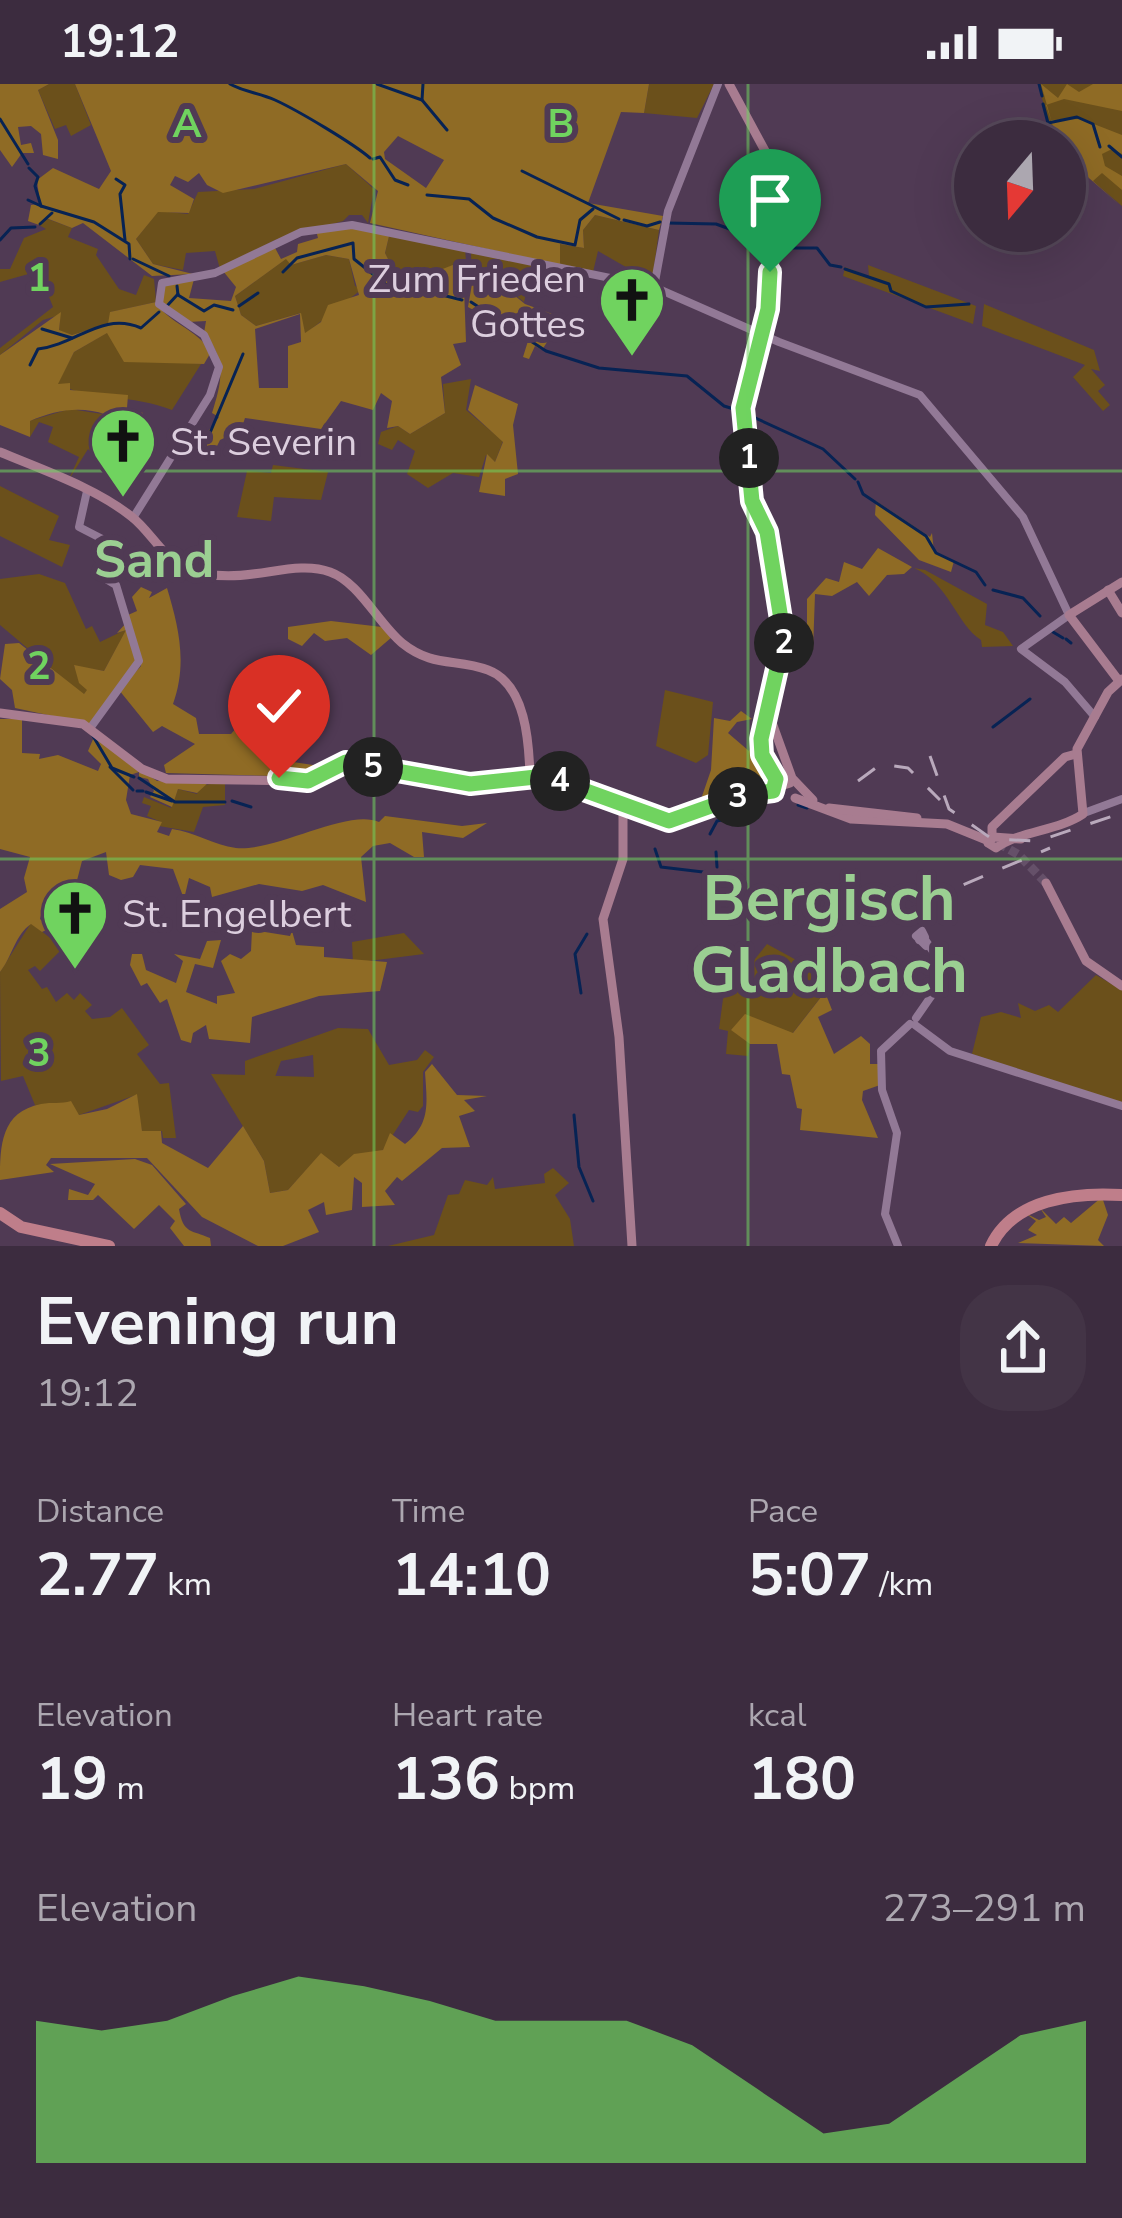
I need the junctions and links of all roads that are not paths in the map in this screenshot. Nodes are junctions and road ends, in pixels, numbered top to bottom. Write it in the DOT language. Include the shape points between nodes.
graph roads {
  1 [pos="718,84"];
  2 [pos="729,84"];
  3 [pos="654,287"];
  4 [pos="763,334"];
  5 [pos="0,452"];
  6 [pos="87,491"];
  7 [pos="133,518"];
  8 [pos="1122,581"];
  9 [pos="1108,590"];
  10 [pos="1066,611"];
  11 [pos="1122,613"];
  12 [pos="779,681"];
  13 [pos="1120,681"];
  14 [pos="771,703"];
  15 [pos="0,712"];
  16 [pos="1095,717"];
  17 [pos="91,727"];
  18 [pos="772,730"];
  19 [pos="1076,754"];
  20 [pos="530,776"];
  21 [pos="788,791"];
  22 [pos="1122,800"];
  23 [pos="623,804"];
  24 [pos="819,805"];
  25 [pos="1084,813"];
  26 [pos="889,818"];
  27 [pos="905,820"];
  28 [pos="999,820"];
  29 [pos="973,830"];
  30 [pos="994,840"];
  31 [pos="1046,883"];
  32 [pos="922,939"];
  33 [pos="1122,986"];
  34 [pos="598,999"];
  35 [pos="612,999"];
  36 [pos="914,1022"];
  37 [pos="1122,1106"];
  38 [pos="1122,1195"];
  39 [pos="0,1213"];
  40 [pos="110,1246"];
  41 [pos="632,1246"];
  42 [pos="898,1246"];
  43 [pos="991,1246"];
  1 -- 3 [label="street" via="665,219"];
  2 -- 4 [label="main road" via="782,187 784,226"];
  3 -- 4 [label="street"];
  3 -- 7 [label="street" via="352,225 302,232 215,273 162,283 159,304 203,335 219,367 210,395"];
  4 -- 10 [label="street" via="920,395 1023,517"];
  4 -- 12 [label="main road" via="743,411 752,501 765,526 788,644"];
  5 -- 6 [label="main road"];
  6 -- 7 [label="main road"];
  6 -- 17 [label="street" via="79,526 112,544 100,576 116,585 139,661"];
  7 -- 20 [label="main road" via="171,559 198,572 330,572 410,649 492,672 518,704"];
  8 -- 9 [label="main road"];
  9 -- 10 [label="main road"];
  9 -- 11 [label="main road"];
  10 -- 13 [label="main road"];
  10 -- 16 [label="street" via="1021,647"];
  12 -- 14 [label="main road"];
  12 -- 18 [label="main road"];
  13 -- 16 [label="main road"];
  14 -- 18 [label="main road"];
  14 -- 21 [label="main road" via="761,749"];
  15 -- 17 [label="main road"];
  16 -- 19 [label="main road"];
  17 -- 20 [label="main road" via="142,770 167,779 306,781 346,766 470,784"];
  18 -- 21 [label="main road" via="789,768"];
  19 -- 25 [label="main road"];
  19 -- 28 [label="main road"];
  20 -- 23 [label="main road"];
  21 -- 23 [label="main road" via="738,797 669,821"];
  21 -- 24 [label="main road"];
  22 -- 25 [label="street"];
  23 -- 35 [label="main road" via="623,859 603,917"];
  24 -- 26 [label="main road"];
  24 -- 27 [label="main road" via="865,822"];
  25 -- 30 [label="main road" via="1021,839"];
  27 -- 29 [label="main road"];
  27 -- 30 [label="main road"];
  28 -- 29 [label="main road"];
  28 -- 30 [label="main road"];
  29 -- 30 [label="main road"];
  31 -- 33 [label="main road" via="1086,961"];
  32 -- 36 [label="street" via="941,982"];
  34 -- 35 [label="main road"];
  35 -- 41 [label="main road"];
  36 -- 37 [label="street" via="950,1051"];
  36 -- 42 [label="street" via="880,1051 882,1090 897,1130 885,1214"];
  38 -- 43 [label="main road" via="1077,1196 1022,1211 1004,1222"];
  39 -- 40 [label="main road" via="21,1228"];
}
